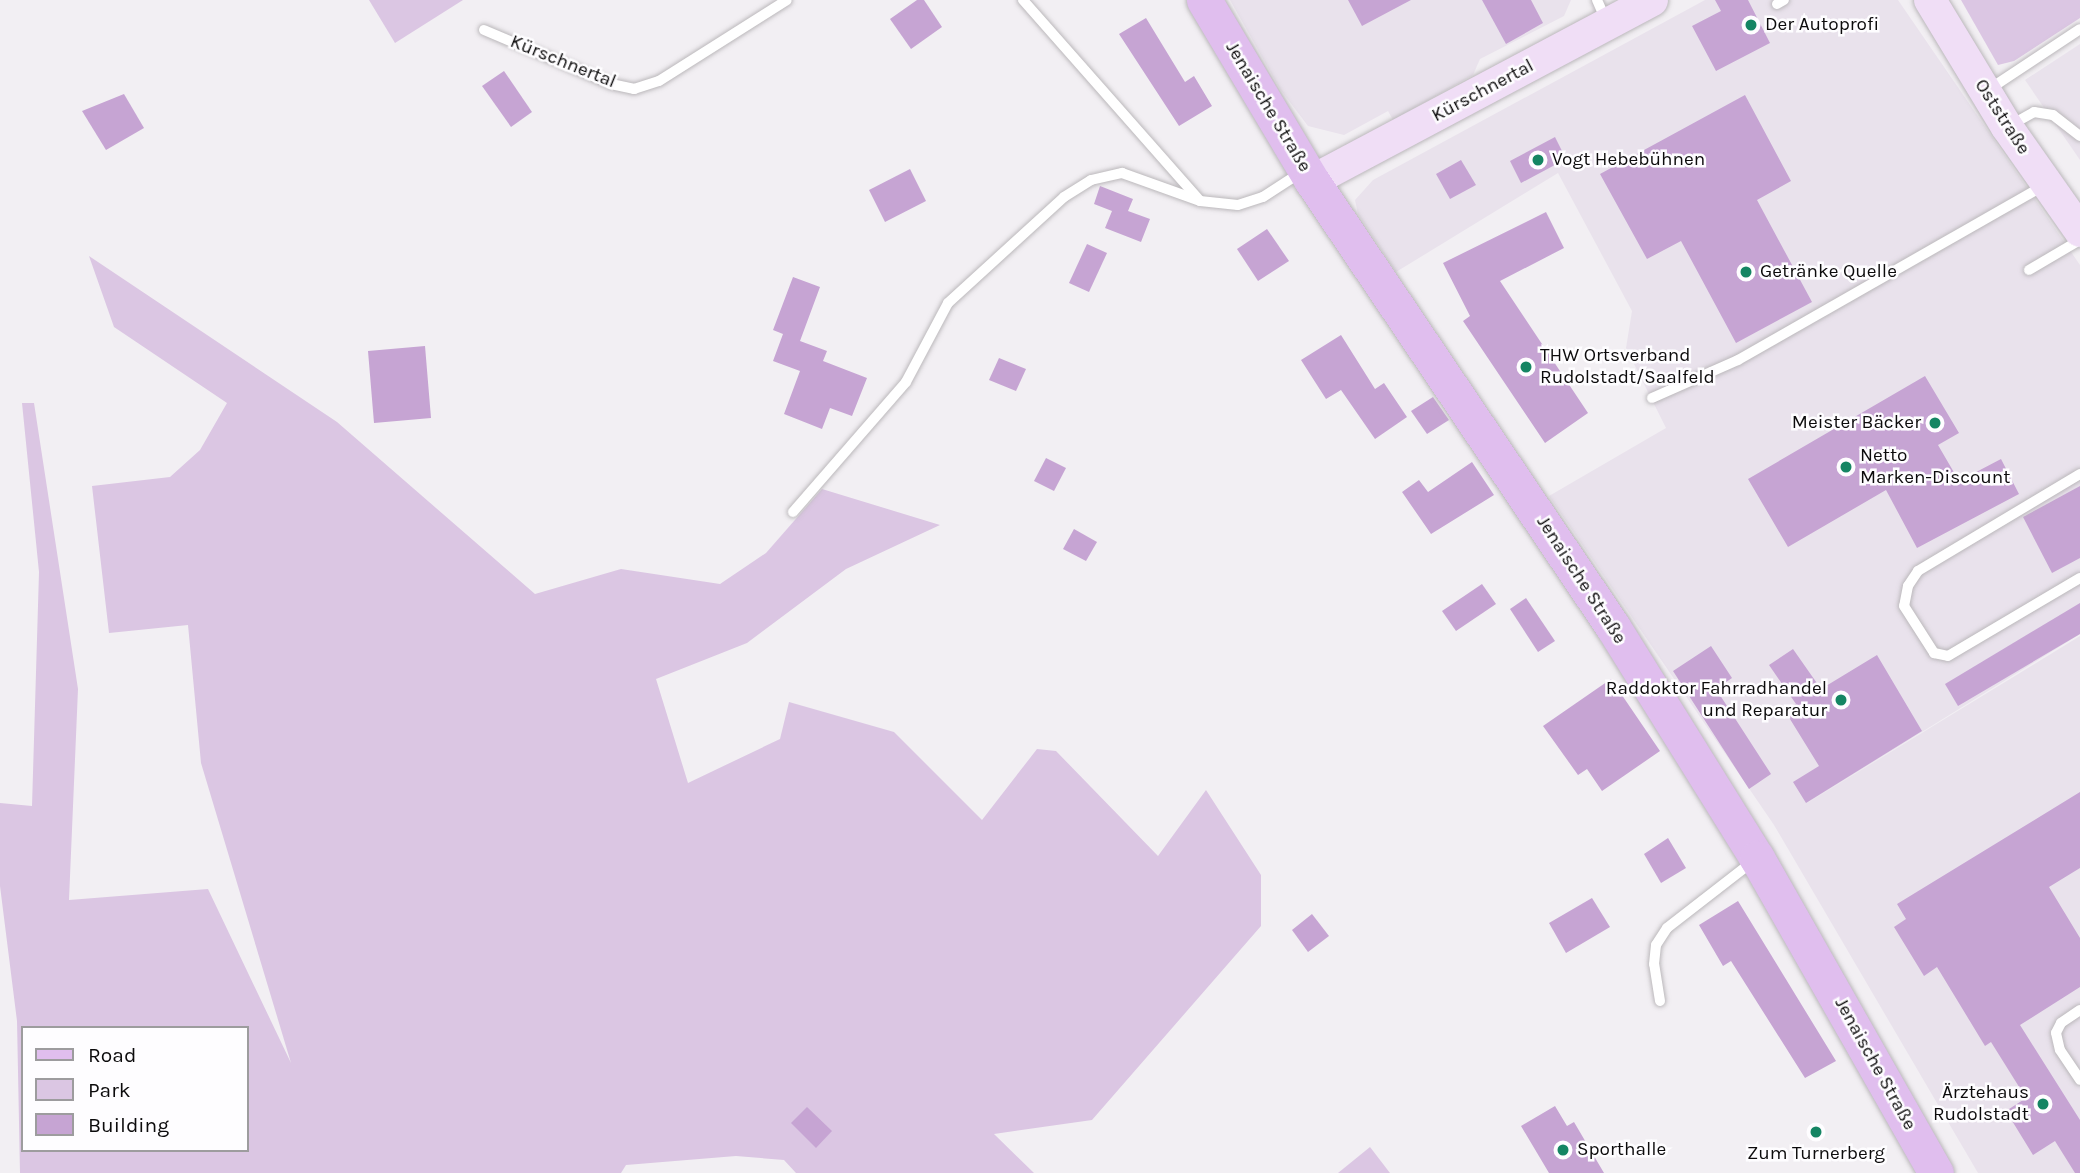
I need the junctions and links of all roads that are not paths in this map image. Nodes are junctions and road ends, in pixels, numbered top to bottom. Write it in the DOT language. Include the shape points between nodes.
graph roads {
  1 [pos="787,0"];
  2 [pos="1023,0"];
  3 [pos="1203,0"];
  4 [pos="1652,0"];
  5 [pos="1930,0"];
  6 [pos="1603,13"];
  7 [pos="2080,29"];
  8 [pos="484,30"];
  9 [pos="1986,91"];
  10 [pos="2007,127"];
  11 [pos="2080,136"];
  12 [pos="1309,175"];
  13 [pos="2046,184"];
  14 [pos="1200,201"];
  15 [pos="2080,231"];
  16 [pos="2080,240"];
  17 [pos="2029,270"];
  18 [pos="1652,398"];
  19 [pos="2080,474"];
  20 [pos="793,512"];
  21 [pos="2080,578"];
  22 [pos="1757,858"];
  23 [pos="1660,1001"];
  24 [pos="2080,1010"];
  25 [pos="2080,1080"];
  26 [pos="1936,1173"];
  1 -- 8 [label="lane, Kürschnertal" via="659,81 634,89 611,84"];
  2 -- 14 [label="lane"];
  3 -- 12 [label="main road, Jenaische Straße"];
  4 -- 6 [label="street, Kürschnertal"];
  5 -- 9 [label="street, Oststraße"];
  6 -- 12 [label="street, Kürschnertal"];
  7 -- 9 [label="lane"];
  9 -- 10 [label="street, Oststraße"];
  10 -- 11 [label="lane" via="2034,112 2053,114"];
  10 -- 13 [label="street, Oststraße"];
  12 -- 14 [label="lane, Kürschnertal" via="1238,205"];
  12 -- 22 [label="main road, Jenaische Straße" via="1613,627"];
  13 -- 15 [label="street, Oststraße"];
  13 -- 18 [label="lane" via="1738,360"];
  14 -- 20 [label="lane, Kürschnertal" via="1122,173 1091,180 1064,197 948,303 906,382"];
  16 -- 17 [label="lane"];
  19 -- 21 [label="lane" via="1918,571 1908,586 1904,606 1934,653 1948,656"];
  22 -- 23 [label="lane" via="1667,928 1656,945 1654,964"];
  22 -- 26 [label="main road, Jenaische Straße"];
  24 -- 25 [label="lane" via="2061,1023 2056,1033 2060,1050"];
}
